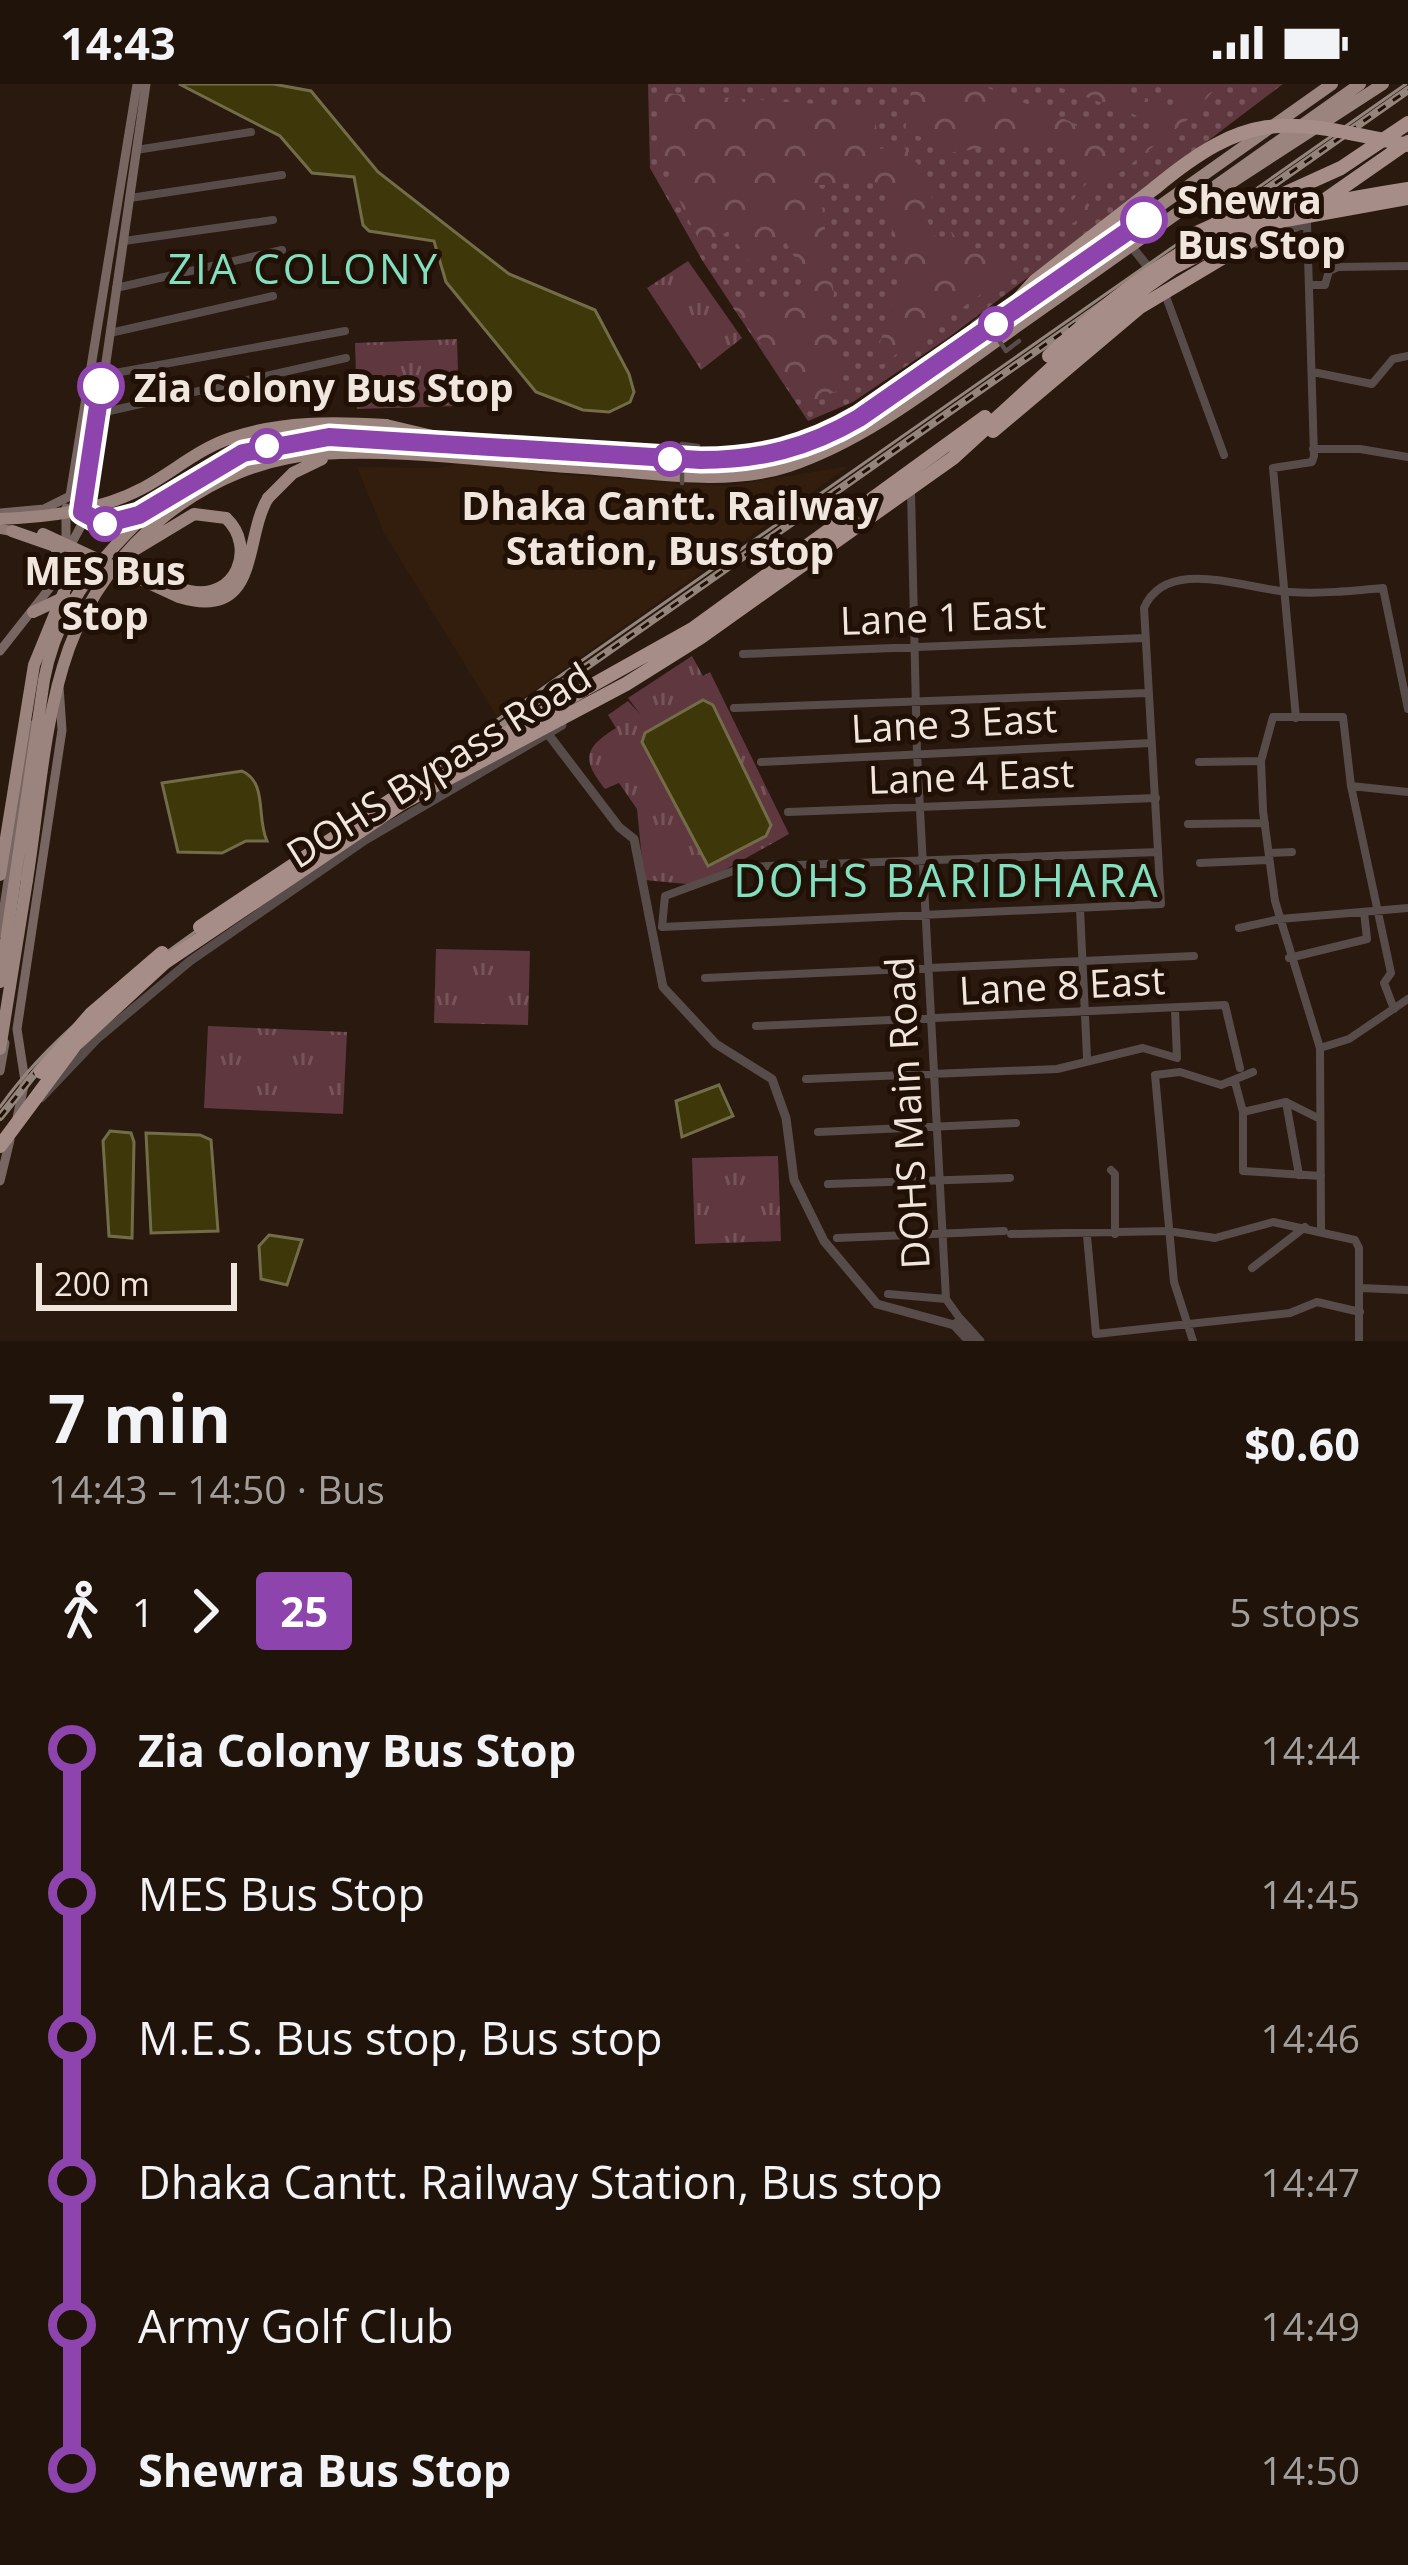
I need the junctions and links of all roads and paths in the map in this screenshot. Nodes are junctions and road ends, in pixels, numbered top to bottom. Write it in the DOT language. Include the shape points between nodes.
graph roads {
  1 [pos="137,84"];
  2 [pos="146,84"];
  3 [pos="1332,84"];
  4 [pos="1360,84"];
  5 [pos="1383,84"];
  6 [pos="1408,123"];
  7 [pos="251,132"];
  8 [pos="1408,146"];
  9 [pos="136,150"];
  10 [pos="281,175"];
  11 [pos="1408,189"];
  12 [pos="130,198"];
  13 [pos="1408,198"];
  14 [pos="1193,202"];
  15 [pos="273,220"];
  16 [pos="124,241"];
  17 [pos="1132,247"];
  18 [pos="281,250"];
  19 [pos="1166,259"];
  20 [pos="1408,266"];
  21 [pos="1311,285"];
  22 [pos="116,288"];
  23 [pos="1165,295"];
  24 [pos="273,296"];
  25 [pos="973,323"];
  26 [pos="994,325"];
  27 [pos="345,332"];
  28 [pos="110,333"];
  29 [pos="1019,340"];
  30 [pos="1408,356"];
  31 [pos="346,358"];
  32 [pos="1313,371"];
  33 [pos="104,375"];
  34 [pos="96,414"];
  35 [pos="450,442"];
  36 [pos="698,446"];
  37 [pos="1313,449"];
  38 [pos="574,452"];
  39 [pos="346,453"];
  40 [pos="1224,455"];
  41 [pos="1408,457"];
  42 [pos="953,458"];
  43 [pos="573,468"];
  44 [pos="678,483"];
  45 [pos="911,493"];
  46 [pos="70,496"];
  47 [pos="153,507"];
  48 [pos="82,512"];
  49 [pos="2,525"];
  50 [pos="68,550"];
  51 [pos="129,551"];
  52 [pos="106,556"];
  53 [pos="1197,568"];
  54 [pos="1197,579"];
  55 [pos="82,585"];
  56 [pos="1286,592"];
  57 [pos="33,612"];
  58 [pos="1408,634"];
  59 [pos="1393,635"];
  60 [pos="1145,638"];
  61 [pos="914,647"];
  62 [pos="0,651"];
  63 [pos="742,654"];
  64 [pos="44,680"];
  65 [pos="59,686"];
  66 [pos="1147,693"];
  67 [pos="917,700"];
  68 [pos="734,708"];
  69 [pos="1408,709"];
  70 [pos="1296,718"];
  71 [pos="548,734"];
  72 [pos="1151,743"];
  73 [pos="917,753"];
  74 [pos="1261,761"];
  75 [pos="760,762"];
  76 [pos="1199,762"];
  77 [pos="1351,786"];
  78 [pos="1408,792"];
  79 [pos="1156,798"];
  80 [pos="920,807"];
  81 [pos="788,812"];
  82 [pos="1264,823"];
  83 [pos="1188,824"];
  84 [pos="1158,851"];
  85 [pos="1292,852"];
  86 [pos="1269,857"];
  87 [pos="922,859"];
  88 [pos="1200,863"];
  89 [pos="0,875"];
  90 [pos="1408,908"];
  91 [pos="1080,909"];
  92 [pos="1378,910"];
  93 [pos="1364,912"];
  94 [pos="924,916"];
  95 [pos="1280,919"];
  96 [pos="1240,928"];
  97 [pos="0,933"];
  98 [pos="1194,956"];
  99 [pos="1289,958"];
  100 [pos="1083,961"];
  101 [pos="928,968"];
  102 [pos="705,978"];
  103 [pos="23,981"];
  104 [pos="0,984"];
  105 [pos="0,998"];
  106 [pos="1408,999"];
  107 [pos="19,1008"];
  108 [pos="1394,1009"];
  109 [pos="1175,1010"];
  110 [pos="1085,1015"];
  111 [pos="930,1020"];
  112 [pos="756,1026"];
  113 [pos="5,1045"];
  114 [pos="1320,1048"];
  115 [pos="1087,1058"];
  116 [pos="1240,1068"];
  117 [pos="0,1071"];
  118 [pos="1253,1072"];
  119 [pos="932,1074"];
  120 [pos="806,1079"];
  121 [pos="1235,1082"];
  122 [pos="1286,1102"];
  123 [pos="1244,1112"];
  124 [pos="18,1115"];
  125 [pos="1320,1119"];
  126 [pos="1016,1123"];
  127 [pos="935,1126"];
  128 [pos="0,1129"];
  129 [pos="818,1132"];
  130 [pos="0,1146"];
  131 [pos="1111,1170"];
  132 [pos="1299,1175"];
  133 [pos="1321,1176"];
  134 [pos="1010,1178"];
  135 [pos="938,1180"];
  136 [pos="0,1181"];
  137 [pos="829,1184"];
  138 [pos="1305,1228"];
  139 [pos="1321,1228"];
  140 [pos="1168,1231"];
  141 [pos="942,1234"];
  142 [pos="1115,1234"];
  143 [pos="1087,1235"];
  144 [pos="837,1238"];
  145 [pos="1252,1268"];
  146 [pos="1360,1288"];
  147 [pos="1408,1290"];
  148 [pos="888,1294"];
  149 [pos="942,1299"];
  150 [pos="1360,1312"];
  151 [pos="958,1322"];
  152 [pos="1186,1322"];
  153 [pos="1143,1336"];
  154 [pos="969,1341"];
  155 [pos="980,1341"];
  156 [pos="1193,1341"];
  157 [pos="1359,1341"];
  1 -- 46 [label="main road"];
  2 -- 9 [label="main road"];
  3 -- 26 [label="highway"];
  4 -- 14 [label="highway"];
  5 -- 14 [label="highway" via="1239,181"];
  6 -- 19 [label="highway, bridge" via="1319,180 1186,238"];
  7 -- 9 [label="street"];
  8 -- 26 [label="highway, bridge" via="1312,125 1258,126 1214,142 1036,281"];
  8 -- 42 [label="highway, bridge" via="1140,307"];
  9 -- 12 [label="main road"];
  10 -- 12 [label="street"];
  11 -- 19 [label="highway, bridge" via="1264,216"];
  12 -- 16 [label="main road"];
  13 -- 42 [label="highway, bridge" via="1280,221 1190,258 1123,303"];
  14 -- 17 [label="highway"];
  15 -- 16 [label="street"];
  16 -- 22 [label="main road"];
  17 -- 23 [label="street"];
  17 -- 43 [label="highway" via="885,419 811,458 732,475"];
  18 -- 22 [label="street"];
  19 -- 128 [label="highway, bridge" via="1111,299 987,416 694,628 316,845 142,968 54,1054"];
  20 -- 21 [label="street" via="1338,267 1325,285"];
  21 -- 23 [label="street" via="1307,223"];
  21 -- 32 [label="street"];
  22 -- 28 [label="main road"];
  23 -- 40 [label="street"];
  23 -- 45 [label="street, DOHS Bypass Road"];
  24 -- 28 [label="street"];
  25 -- 29 [label="street, bridge" via="983,316 1006,351"];
  26 -- 38 [label="highway" via="859,418 783,452 701,460"];
  27 -- 33 [label="street"];
  28 -- 33 [label="main road"];
  30 -- 32 [label="street" via="1393,359 1372,384"];
  31 -- 34 [label="street"];
  32 -- 37 [label="street"];
  33 -- 34 [label="main road"];
  34 -- 48 [label="main road"];
  35 -- 38 [label="highway"];
  35 -- 47 [label="highway" via="329,437 267,446 214,466"];
  35 -- 49 [label="highway, bridge" via="386,425 265,429 207,448 114,500"];
  36 -- 44 [label="street, bridge" via="682,444"];
  37 -- 41 [label="street"];
  37 -- 56 [label="street" via="1312,462 1273,468"];
  38 -- 43 [label="highway"];
  39 -- 43 [label="highway"];
  39 -- 49 [label="highway, bridge" via="301,468 268,498 246,575 203,602 69,542"];
  39 -- 51 [label="highway" via="242,470 178,506"];
  42 -- 130 [label="highway, bridge" via="701,637 402,803 164,963 75,1045"];
  45 -- 61 [label="street, DOHS Main Road"];
  45 -- 71 [label="street, DOHS Bypass Road"];
  46 -- 49 [label="main road"];
  46 -- 50 [label="main road"];
  47 -- 48 [label="main road" via="104,524"];
  47 -- 52 [label="highway"];
  48 -- 50 [label="main road"];
  49 -- 50 [label="main road"];
  49 -- 51 [label="highway, bridge" via="74,537 200,592 226,583 242,559 242,540 226,518 194,514"];
  49 -- 89 [label="highway, bridge" via="55,546 70,577 34,665"];
  50 -- 52 [label="main road"];
  50 -- 57 [label="main road" via="62,578"];
  51 -- 65 [label="highway" via="85,614"];
  52 -- 55 [label="highway"];
  53 -- 54 [label="street"];
  54 -- 56 [label="street"];
  54 -- 60 [label="street" via="1150,596"];
  55 -- 57 [label="highway"];
  55 -- 64 [label="highway"];
  56 -- 59 [label="street" via="1383,588"];
  56 -- 70 [label="street"];
  57 -- 62 [label="main road"];
  58 -- 59 [label="street"];
  59 -- 69 [label="street"];
  60 -- 61 [label="street, Lane 1 East"];
  60 -- 66 [label="street"];
  61 -- 63 [label="street, Lane 1 East"];
  61 -- 67 [label="street, DOHS Main Road"];
  64 -- 97 [label="main road"];
  64 -- 104 [label="highway"];
  65 -- 103 [label="main road" via="62,730"];
  65 -- 113 [label="highway, bridge"];
  66 -- 67 [label="street"];
  66 -- 72 [label="street"];
  67 -- 68 [label="street"];
  67 -- 73 [label="street, DOHS Main Road"];
  70 -- 74 [label="street" via="1270,718"];
  70 -- 77 [label="street" via="1343,718"];
  71 -- 124 [label="street, DOHS Bypass Road" via="365,840 190,961"];
  71 -- 151 [label="street" via="634,839 666,992 716,1044 772,1079 794,1180 824,1241 878,1304"];
  72 -- 73 [label="street, Lane 3 East"];
  72 -- 79 [label="street"];
  73 -- 75 [label="street, Lane 3 East"];
  73 -- 80 [label="street, DOHS Main Road"];
  74 -- 76 [label="street"];
  74 -- 82 [label="street"];
  77 -- 78 [label="street"];
  77 -- 92 [label="street"];
  79 -- 80 [label="street, Lane 4 East"];
  79 -- 84 [label="street"];
  80 -- 81 [label="street, Lane 4 East"];
  80 -- 87 [label="street, DOHS Main Road"];
  82 -- 83 [label="street"];
  82 -- 86 [label="street"];
  84 -- 87 [label="street"];
  84 -- 91 [label="street" via="1161,904"];
  85 -- 86 [label="street"];
  86 -- 88 [label="street"];
  86 -- 95 [label="street"];
  87 -- 94 [label="street, DOHS Main Road"];
  87 -- 94 [label="street" via="744,867 665,896 662,927"];
  90 -- 92 [label="street"];
  91 -- 94 [label="street"];
  91 -- 100 [label="street"];
  92 -- 93 [label="street"];
  92 -- 108 [label="street"];
  93 -- 95 [label="street"];
  93 -- 99 [label="street" via="1367,940"];
  94 -- 101 [label="street, DOHS Main Road"];
  95 -- 96 [label="street"];
  95 -- 99 [label="street"];
  98 -- 100 [label="street"];
  99 -- 114 [label="street"];
  100 -- 101 [label="street"];
  100 -- 110 [label="street"];
  101 -- 102 [label="street"];
  101 -- 111 [label="street, DOHS Main Road"];
  103 -- 104 [label="main road"];
  103 -- 107 [label="main road"];
  105 -- 107 [label="main road"];
  106 -- 108 [label="street"];
  107 -- 113 [label="main road"];
  108 -- 114 [label="street"];
  109 -- 110 [label="street, Lane 8 East"];
  109 -- 115 [label="street" via="1177,1058 1143,1048"];
  109 -- 116 [label="street, Lane 8 East" via="1227,1006"];
  110 -- 111 [label="street, Lane 8 East"];
  110 -- 115 [label="street"];
  111 -- 112 [label="street, Lane 8 East"];
  111 -- 119 [label="street, DOHS Main Road"];
  113 -- 117 [label="main road"];
  113 -- 124 [label="main road" via="26,1081"];
  114 -- 125 [label="street"];
  115 -- 119 [label="street" via="1057,1069"];
  118 -- 121 [label="street"];
  119 -- 120 [label="street"];
  119 -- 127 [label="street, DOHS Main Road"];
  121 -- 123 [label="street"];
  121 -- 140 [label="street" via="1155,1075"];
  122 -- 123 [label="street"];
  122 -- 125 [label="street"];
  122 -- 132 [label="street"];
  123 -- 132 [label="street" via="1243,1171"];
  124 -- 136 [label="main road"];
  125 -- 133 [label="street"];
  126 -- 127 [label="street"];
  127 -- 129 [label="street"];
  127 -- 135 [label="street, DOHS Main Road"];
  131 -- 142 [label="street"];
  132 -- 133 [label="street"];
  133 -- 139 [label="street"];
  134 -- 135 [label="street"];
  135 -- 137 [label="street"];
  135 -- 141 [label="street, DOHS Main Road"];
  138 -- 139 [label="street"];
  138 -- 140 [label="street" via="1273,1222 1215,1238"];
  138 -- 145 [label="street"];
  139 -- 146 [label="street" via="1355,1240"];
  140 -- 142 [label="street"];
  140 -- 152 [label="street"];
  141 -- 143 [label="street"];
  141 -- 144 [label="street"];
  141 -- 149 [label="street, DOHS Main Road"];
  142 -- 143 [label="street"];
  143 -- 153 [label="street" via="1096,1334"];
  146 -- 147 [label="street"];
  146 -- 150 [label="street"];
  148 -- 149 [label="street"];
  149 -- 151 [label="street"];
  150 -- 152 [label="street" via="1317,1302 1290,1313"];
  150 -- 157 [label="street"];
  151 -- 154 [label="street"];
  151 -- 155 [label="street"];
  152 -- 153 [label="street"];
  152 -- 156 [label="street"];
}
